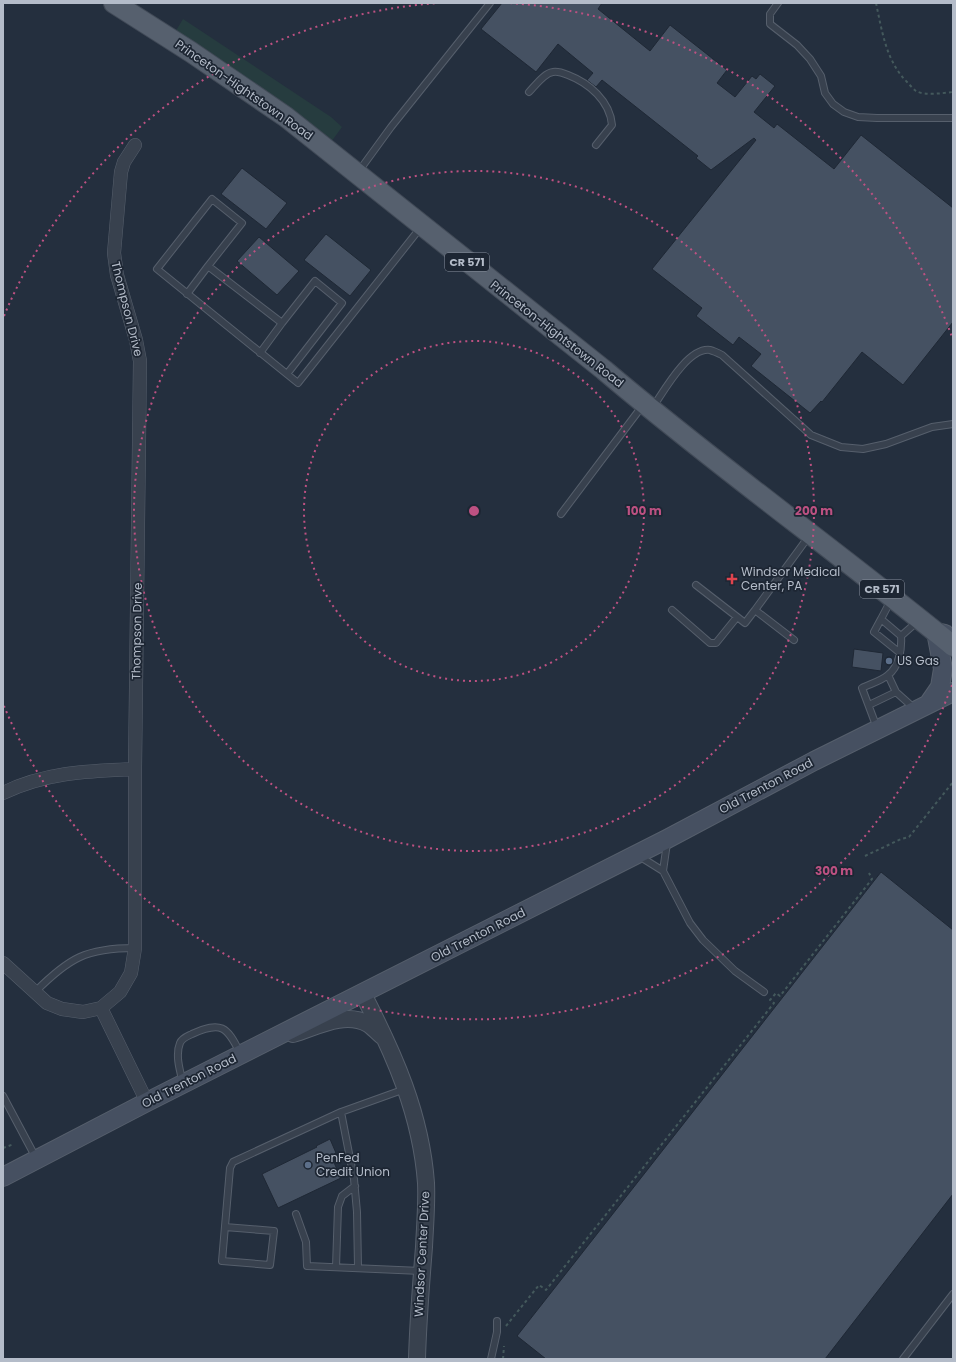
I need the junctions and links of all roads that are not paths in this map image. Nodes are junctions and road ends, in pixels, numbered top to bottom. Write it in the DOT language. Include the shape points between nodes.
graph roads {
  1 [pos="114,3"];
  2 [pos="490,3"];
  3 [pos="778,3"];
  4 [pos="529,92"];
  5 [pos="953,118"];
  6 [pos="596,145"];
  7 [pos="135,146"];
  8 [pos="356,174"];
  9 [pos="422,226"];
  10 [pos="208,266"];
  11 [pos="187,294"];
  12 [pos="282,323"];
  13 [pos="260,353"];
  14 [pos="287,374"];
  15 [pos="648,407"];
  16 [pos="953,424"];
  17 [pos="561,514"];
  18 [pos="811,534"];
  19 [pos="696,585"];
  20 [pos="892,597"];
  21 [pos="672,610"];
  22 [pos="756,610"];
  23 [pos="737,617"];
  24 [pos="881,618"];
  25 [pos="920,619"];
  26 [pos="945,634"];
  27 [pos="901,636"];
  28 [pos="794,640"];
  29 [pos="953,646"];
  30 [pos="900,653"];
  31 [pos="888,675"];
  32 [pos="896,692"];
  33 [pos="953,692"];
  34 [pos="869,706"];
  35 [pos="922,707"];
  36 [pos="877,730"];
  37 [pos="136,769"];
  38 [pos="3,793"];
  39 [pos="667,839"];
  40 [pos="636,854"];
  41 [pos="663,871"];
  42 [pos="135,948"];
  43 [pos="3,963"];
  44 [pos="35,992"];
  45 [pos="764,992"];
  46 [pos="363,994"];
  47 [pos="101,1008"];
  48 [pos="387,1041"];
  49 [pos="263,1044"];
  50 [pos="241,1055"];
  51 [pos="183,1084"];
  52 [pos="406,1089"];
  53 [pos="3,1096"];
  54 [pos="147,1102"];
  55 [pos="341,1112"];
  56 [pos="37,1160"];
  57 [pos="3,1177"];
  58 [pos="355,1186"];
  59 [pos="296,1214"];
  60 [pos="225,1227"];
  61 [pos="336,1267"];
  62 [pos="358,1267"];
  63 [pos="422,1271"];
  64 [pos="953,1294"];
  65 [pos="497,1320"];
  66 [pos="417,1359"];
  67 [pos="491,1359"];
  68 [pos="904,1359"];
  1 -- 8 [label="main road, Princeton-Hightstown Road / CR 571" via="286,117"];
  2 -- 8 [label="lane"];
  3 -- 5 [label="lane" via="770,14 770,24 810,59 821,76 825,93 833,104 844,112 877,118"];
  4 -- 6 [label="lane" via="552,72 562,73 589,87 608,110 612,125"];
  7 -- 37 [label="street, Thompson Drive" via="124,162 121,172 114,253 117,275 140,361"];
  8 -- 9 [label="main road, Princeton-Hightstown Road / CR 571"];
  9 -- 14 [label="lane" via="298,383"];
  9 -- 15 [label="main road, Princeton-Hightstown Road / CR 571"];
  10 -- 11 [label="lane"];
  10 -- 11 [label="lane" via="242,223 212,199 157,269"];
  10 -- 12 [label="lane"];
  11 -- 13 [label="lane"];
  12 -- 13 [label="lane"];
  12 -- 14 [label="lane" via="315,281 342,303"];
  13 -- 14 [label="lane"];
  15 -- 16 [label="lane" via="685,361 696,353 709,350 722,355 811,434 841,447 863,449"];
  15 -- 17 [label="lane"];
  15 -- 18 [label="main road, Princeton-Hightstown Road / CR 571"];
  18 -- 20 [label="main road, Princeton-Hightstown Road / CR 571"];
  18 -- 22 [label="lane"];
  19 -- 23 [label="lane"];
  20 -- 24 [label="lane"];
  20 -- 25 [label="main road, Princeton-Hightstown Road / CR 571"];
  21 -- 23 [label="lane" via="710,643 716,643"];
  22 -- 23 [label="lane" via="745,623"];
  22 -- 28 [label="lane"];
  24 -- 27 [label="lane"];
  24 -- 30 [label="lane" via="874,632"];
  25 -- 26 [label="main road, Princeton-Hightstown Road / CR 571"];
  25 -- 27 [label="lane"];
  26 -- 29 [label="main road, Princeton-Hightstown Road / CR 571"];
  26 -- 35 [label="main road" via="940,687"];
  27 -- 30 [label="lane"];
  30 -- 31 [label="lane" via="895,668"];
  31 -- 32 [label="lane"];
  31 -- 34 [label="lane" via="862,688"];
  32 -- 34 [label="lane"];
  32 -- 35 [label="lane"];
  33 -- 35 [label="main road, Old Trenton Road"];
  34 -- 36 [label="lane"];
  35 -- 36 [label="main road, Old Trenton Road"];
  36 -- 39 [label="main road, Old Trenton Road"];
  37 -- 38 [label="street" via="83,771 46,778"];
  37 -- 42 [label="street, Thompson Drive"];
  39 -- 40 [label="main road, Old Trenton Road"];
  39 -- 41 [label="lane"];
  40 -- 41 [label="lane"];
  40 -- 46 [label="main road, Old Trenton Road"];
  41 -- 45 [label="lane" via="690,923 703,940 735,971"];
  42 -- 44 [label="lane" via="96,951 79,957 62,967"];
  42 -- 47 [label="street, Thompson Drive" via="131,973 120,992"];
  43 -- 44 [label="street"];
  44 -- 47 [label="street" via="47,1002 62,1009 83,1012"];
  46 -- 48 [label="street, Windsor Center Drive"];
  46 -- 49 [label="main road, Old Trenton Road"];
  47 -- 54 [label="street"];
  48 -- 49 [label="street" via="368,1024 352,1019 337,1020"];
  48 -- 52 [label="street, Windsor Center Drive"];
  49 -- 50 [label="main road, Old Trenton Road"];
  50 -- 51 [label="main road, Old Trenton Road"];
  50 -- 51 [label="lane" via="228,1033 217,1026 181,1040 178,1056"];
  51 -- 54 [label="main road, Old Trenton Road"];
  52 -- 55 [label="lane"];
  52 -- 63 [label="street, Windsor Center Drive" via="417,1123 426,1184"];
  53 -- 56 [label="lane"];
  54 -- 56 [label="main road, Old Trenton Road"];
  55 -- 58 [label="lane"];
  55 -- 60 [label="lane" via="234,1162 230,1168"];
  56 -- 57 [label="main road, Old Trenton Road"];
  58 -- 61 [label="lane" via="342,1196 338,1207"];
  58 -- 62 [label="lane"];
  59 -- 61 [label="lane" via="306,1242 307,1266"];
  60 -- 60 [label="lane" via="222,1261 270,1265 274,1231"];
  61 -- 62 [label="lane"];
  62 -- 63 [label="lane"];
  63 -- 66 [label="street, Windsor Center Drive"];
  64 -- 68 [label="lane"];
  65 -- 67 [label="lane"];
}
